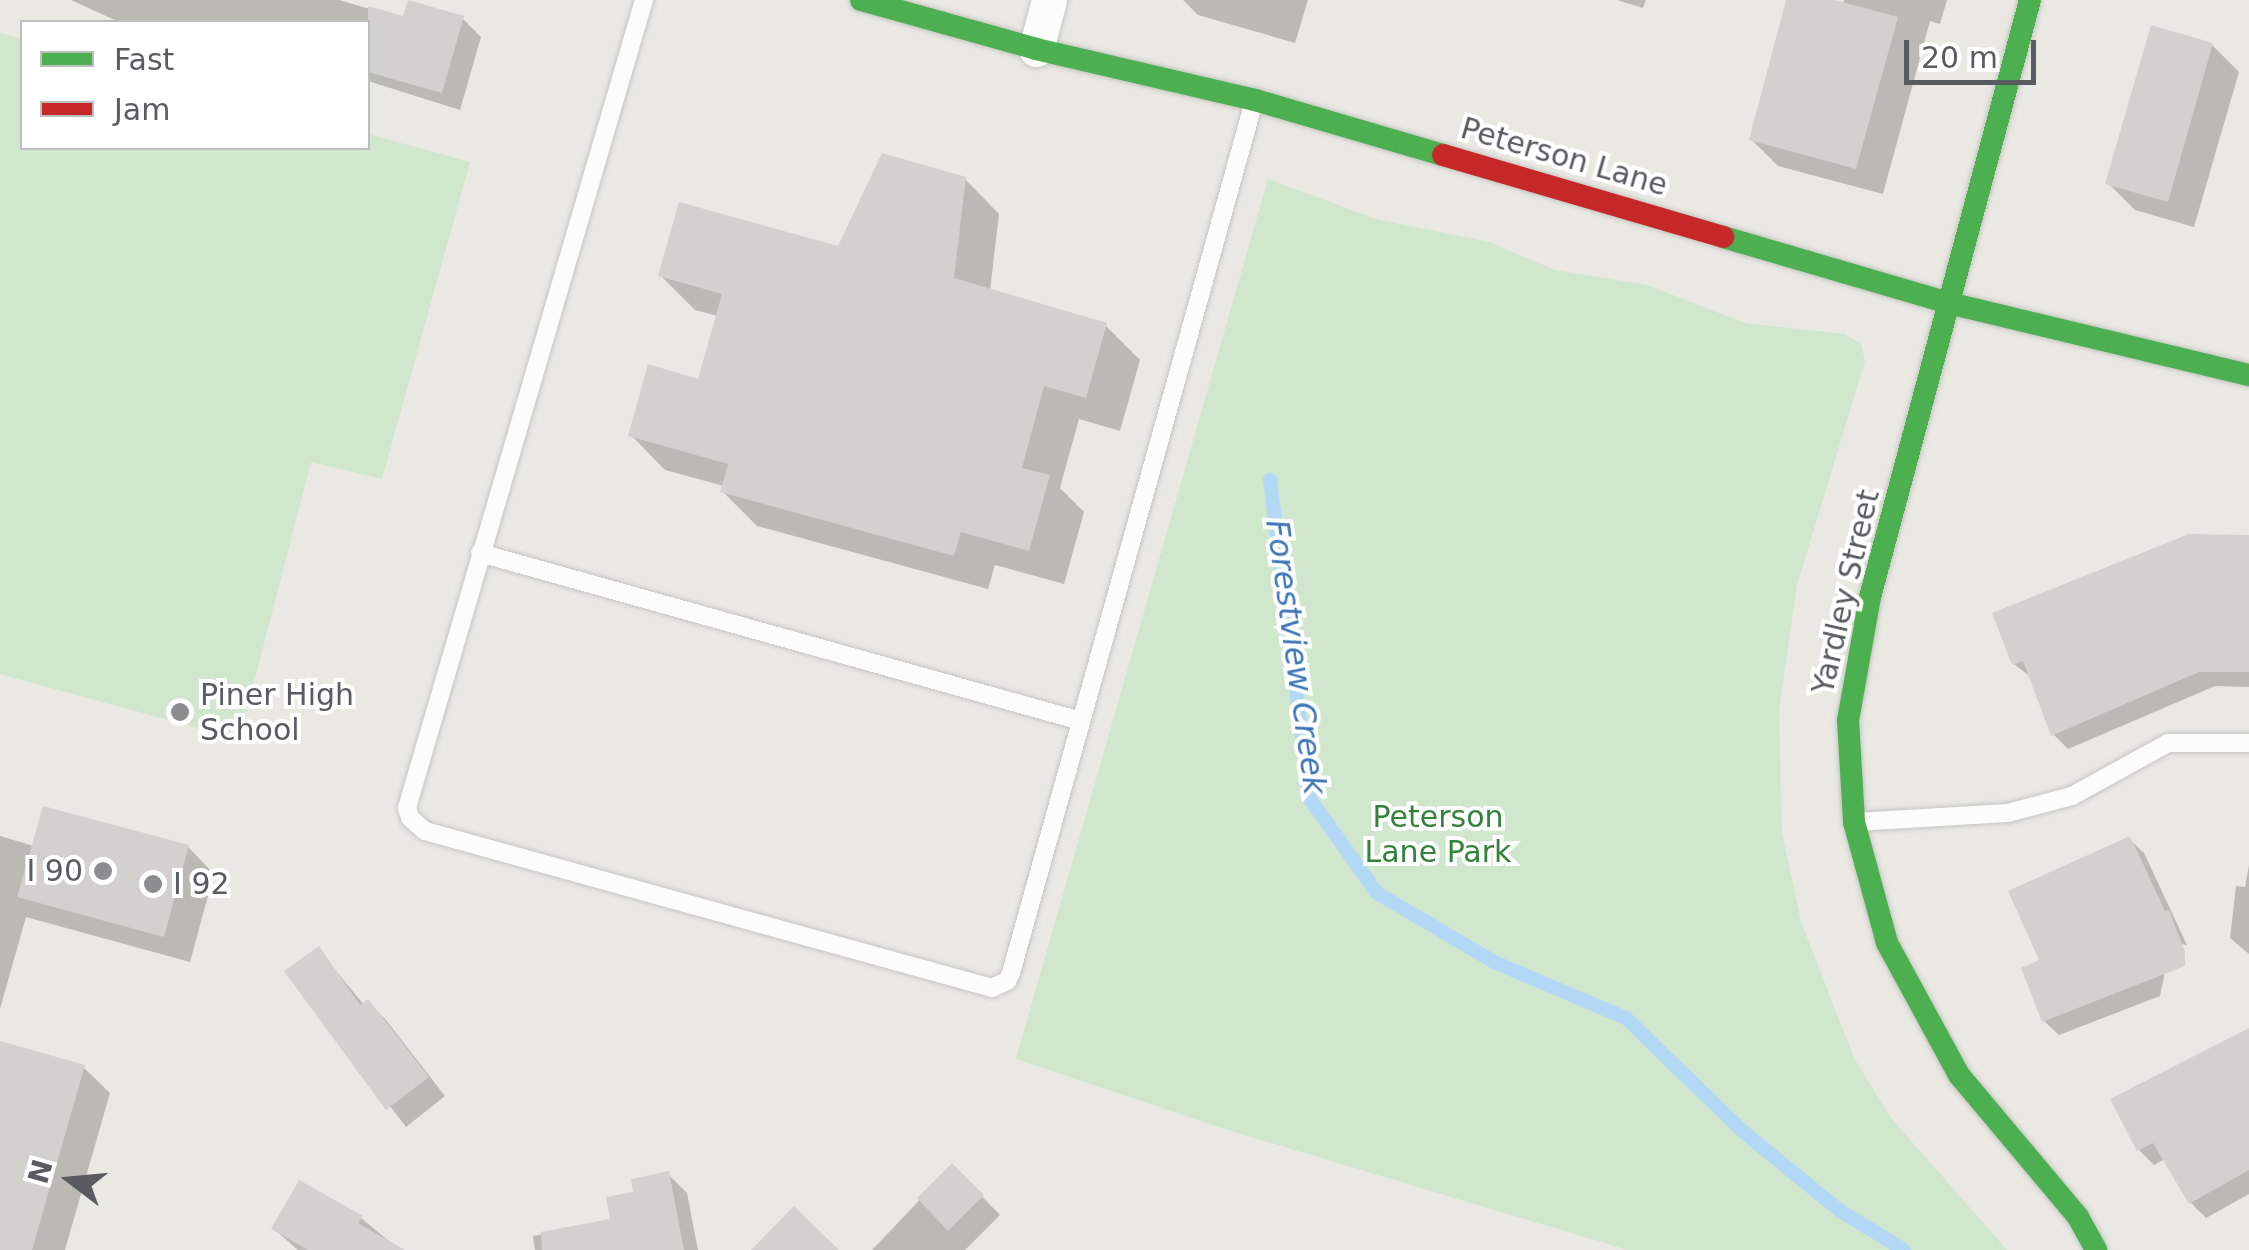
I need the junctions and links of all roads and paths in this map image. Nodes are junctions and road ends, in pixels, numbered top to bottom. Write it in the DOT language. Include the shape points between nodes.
graph roads {
  1 [pos="644,0"];
  2 [pos="860,0"];
  3 [pos="1049,0"];
  4 [pos="2030,0"];
  5 [pos="1036,49"];
  6 [pos="1255,100"];
  7 [pos="1950,303"];
  8 [pos="2249,375"];
  9 [pos="480,553"];
  10 [pos="1080,721"];
  11 [pos="2249,742"];
  12 [pos="1854,822"];
  13 [pos="2096,1250"];
  1 -- 9 [label="lane"];
  2 -- 5 [label="street, Peterson Lane"];
  3 -- 5 [label="street"];
  4 -- 7 [label="street, Yardley Street"];
  5 -- 6 [label="street, Peterson Lane"];
  6 -- 7 [label="street, Peterson Lane"];
  6 -- 10 [label="lane"];
  7 -- 8 [label="street, Peterson Lane"];
  7 -- 12 [label="street, Yardley Street" via="1870,596 1848,720"];
  9 -- 10 [label="lane"];
  9 -- 10 [label="lane" via="407,808 425,831 1000,986 1010,973"];
  11 -- 12 [label="lane" via="2168,743 2072,796 2008,813"];
  12 -- 13 [label="street, Yardley Street" via="1888,943 1960,1075 2078,1217"];
}
